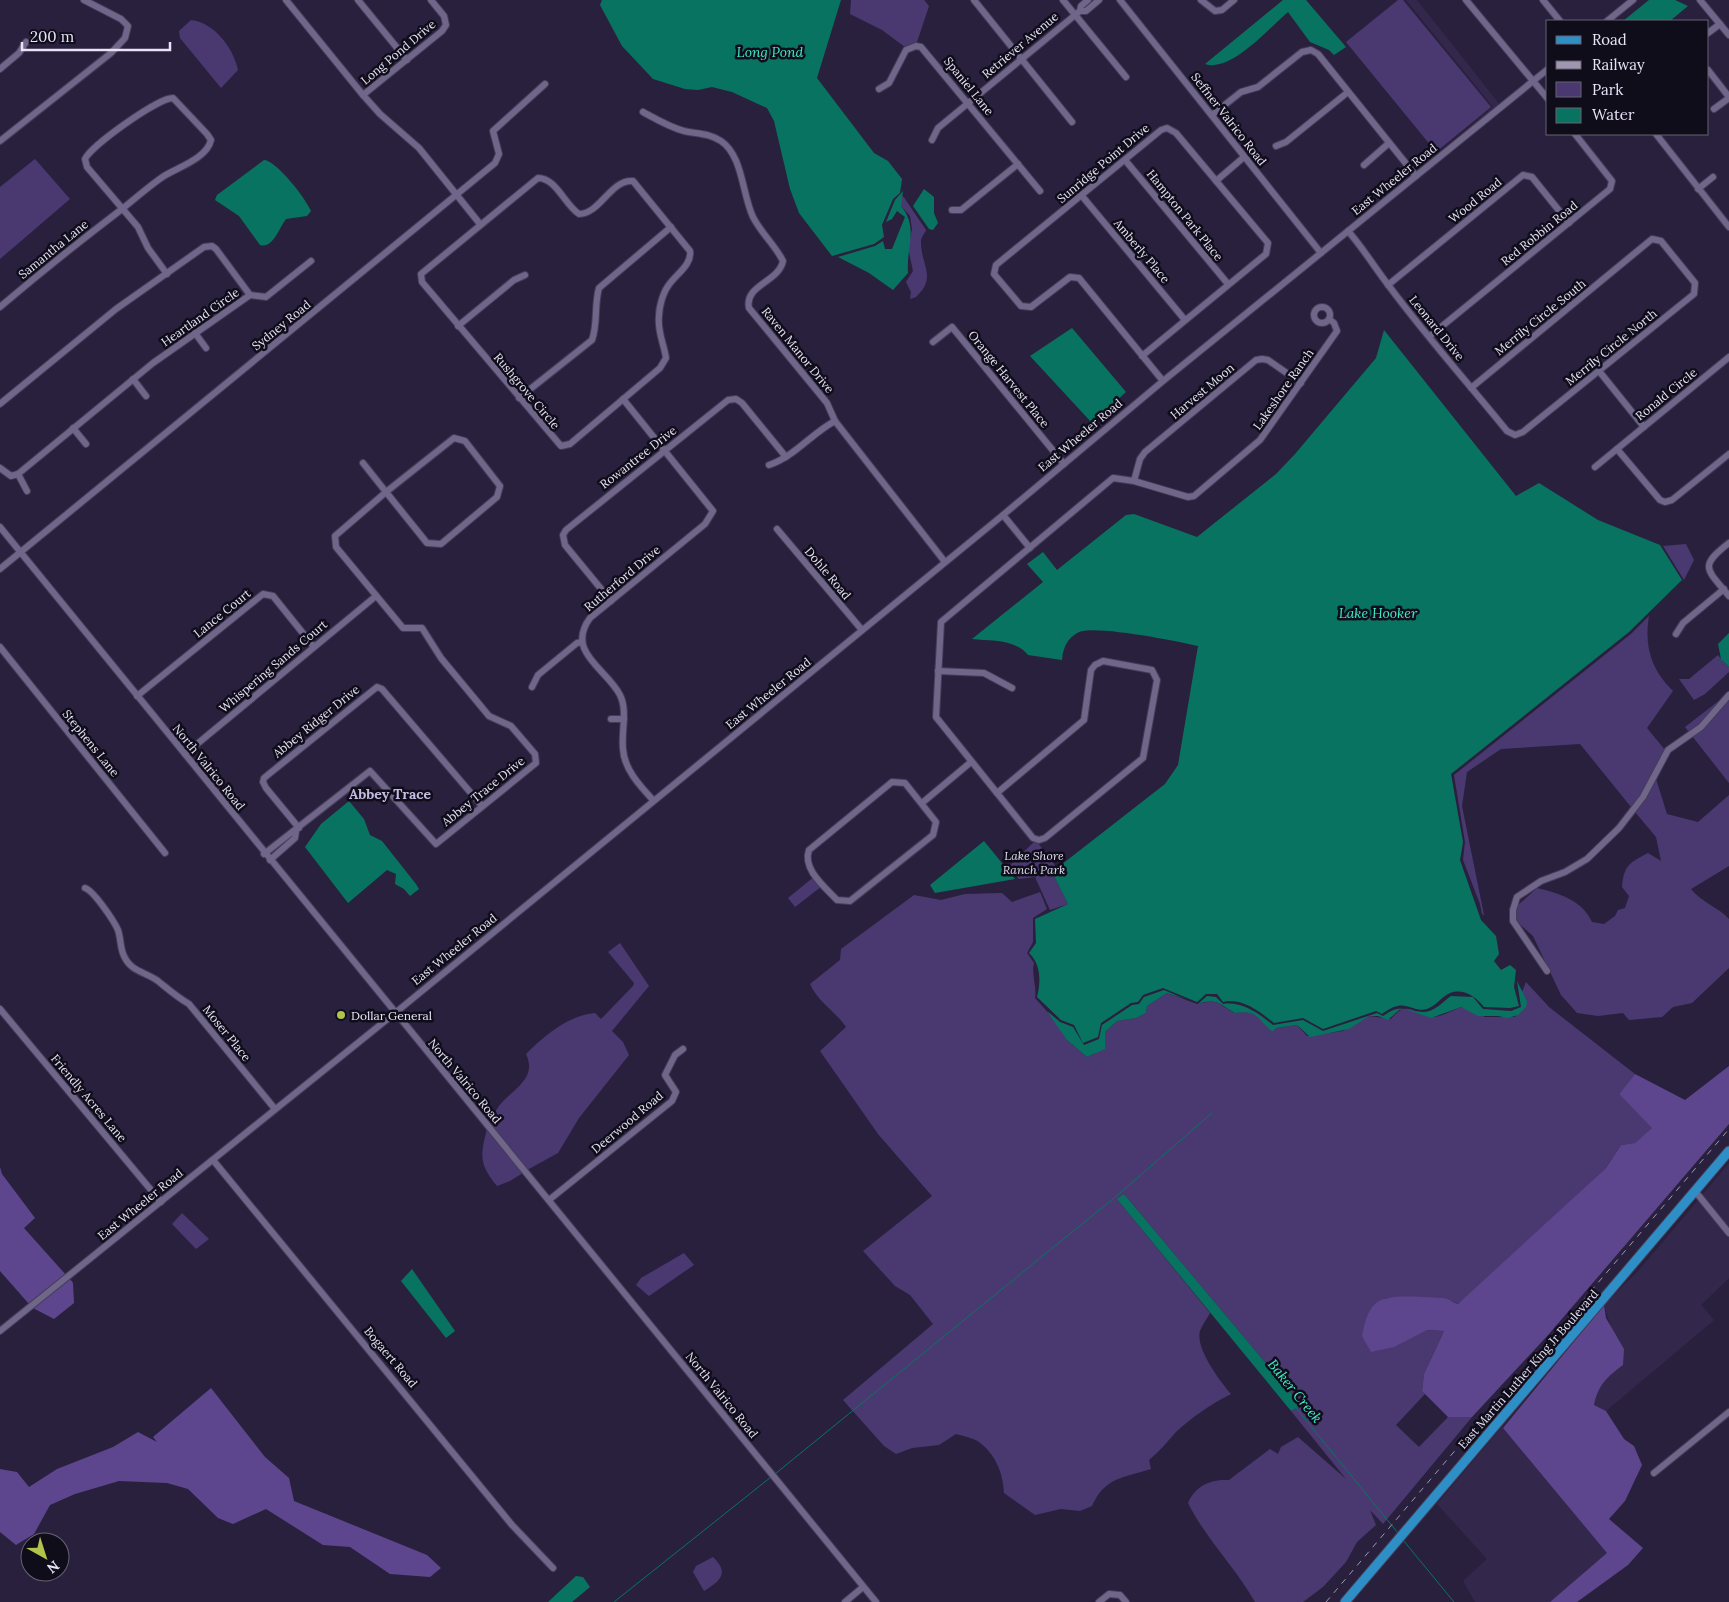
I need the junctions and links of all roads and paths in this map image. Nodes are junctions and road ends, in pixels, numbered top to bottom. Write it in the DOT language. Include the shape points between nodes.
graph roads {
  1 [pos="84,0"];
  2 [pos="286,0"];
  3 [pos="358,0"];
  4 [pos="431,0"];
  5 [pos="974,0"];
  6 [pos="1064,0"];
  7 [pos="1088,0"];
  8 [pos="1099,0"];
  9 [pos="1120,0"];
  10 [pos="1202,0"];
  11 [pos="1234,0"];
  12 [pos="1466,0"];
  13 [pos="1544,0"];
  14 [pos="1633,0"];
  15 [pos="1700,0"];
  16 [pos="1624,3"];
  17 [pos="1077,12"];
  18 [pos="1559,20"];
  19 [pos="1608,20"];
  20 [pos="1720,24"];
  21 [pos="1709,32"];
  22 [pos="1729,35"];
  23 [pos="26,42"];
  24 [pos="1021,58"];
  25 [pos="407,60"];
  26 [pos="0,69"];
  27 [pos="1546,71"];
  28 [pos="1709,71"];
  29 [pos="1126,77"];
  30 [pos="1533,81"];
  31 [pos="545,84"];
  32 [pos="878,88"];
  33 [pos="1348,92"];
  34 [pos="363,95"];
  35 [pos="1546,97"];
  36 [pos="1729,97"];
  37 [pos="968,103"];
  38 [pos="1714,110"];
  39 [pos="642,112"];
  40 [pos="1212,115"];
  41 [pos="1072,122"];
  42 [pos="1576,135"];
  43 [pos="1657,135"];
  44 [pos="932,140"];
  45 [pos="0,141"];
  46 [pos="1389,143"];
  47 [pos="1276,146"];
  48 [pos="1244,157"];
  49 [pos="1125,160"];
  50 [pos="1018,164"];
  51 [pos="1364,165"];
  52 [pos="1416,176"];
  53 [pos="1714,177"];
  54 [pos="1216,181"];
  55 [pos="1698,189"];
  56 [pos="1040,191"];
  57 [pos="456,194"];
  58 [pos="1082,196"];
  59 [pos="122,209"];
  60 [pos="952,210"];
  61 [pos="1569,223"];
  62 [pos="480,224"];
  63 [pos="671,227"];
  64 [pos="1729,227"];
  65 [pos="1348,231"];
  66 [pos="1322,253"];
  67 [pos="311,260"];
  68 [pos="1682,265"];
  69 [pos="167,274"];
  70 [pos="525,275"];
  71 [pos="1228,284"];
  72 [pos="1388,285"];
  73 [pos="250,296"];
  74 [pos="0,307"];
  75 [pos="1329,319"];
  76 [pos="1185,320"];
  77 [pos="458,326"];
  78 [pos="195,333"];
  79 [pos="1430,336"];
  80 [pos="933,342"];
  81 [pos="206,348"];
  82 [pos="1142,356"];
  83 [pos="1729,357"];
  84 [pos="1599,371"];
  85 [pos="133,380"];
  86 [pos="1163,381"];
  87 [pos="1301,383"];
  88 [pos="1471,388"];
  89 [pos="146,396"];
  90 [pos="519,398"];
  91 [pos="623,399"];
  92 [pos="0,404"];
  93 [pos="835,421"];
  94 [pos="1644,427"];
  95 [pos="73,428"];
  96 [pos="1514,435"];
  97 [pos="86,444"];
  98 [pos="664,449"];
  99 [pos="1617,449"];
  100 [pos="1729,454"];
  101 [pos="786,457"];
  102 [pos="363,463"];
  103 [pos="1064,464"];
  104 [pos="769,465"];
  105 [pos="1595,467"];
  106 [pos="0,468"];
  107 [pos="18,474"];
  108 [pos="1134,481"];
  109 [pos="27,491"];
  110 [pos="386,492"];
  111 [pos="1003,515"];
  112 [pos="0,527"];
  113 [pos="777,529"];
  114 [pos="1729,543"];
  115 [pos="1030,548"];
  116 [pos="21,552"];
  117 [pos="945,562"];
  118 [pos="0,569"];
  119 [pos="1724,589"];
  120 [pos="376,596"];
  121 [pos="1729,596"];
  122 [pos="612,601"];
  123 [pos="862,630"];
  124 [pos="1676,634"];
  125 [pos="582,642"];
  126 [pos="0,647"];
  127 [pos="314,647"];
  128 [pos="938,671"];
  129 [pos="532,687"];
  130 [pos="1012,688"];
  131 [pos="1729,695"];
  132 [pos="138,696"];
  133 [pos="611,719"];
  134 [pos="624,720"];
  135 [pos="184,754"];
  136 [pos="971,762"];
  137 [pos="997,793"];
  138 [pos="653,800"];
  139 [pos="922,803"];
  140 [pos="482,806"];
  141 [pos="298,829"];
  142 [pos="283,839"];
  143 [pos="287,845"];
  144 [pos="165,853"];
  145 [pos="264,854"];
  146 [pos="270,860"];
  147 [pos="85,888"];
  148 [pos="1547,971"];
  149 [pos="0,1009"];
  150 [pos="394,1013"];
  151 [pos="683,1049"];
  152 [pos="275,1109"];
  153 [pos="1729,1151"];
  154 [pos="214,1160"];
  155 [pos="1695,1191"];
  156 [pos="549,1200"];
  157 [pos="161,1202"];
  158 [pos="1729,1233"];
  159 [pos="0,1331"];
  160 [pos="1729,1412"];
  161 [pos="1654,1473"];
  162 [pos="552,1568"];
  163 [pos="863,1587"];
  164 [pos="845,1602"];
  165 [pos="876,1602"];
  166 [pos="1099,1602"];
  167 [pos="1126,1602"];
  168 [pos="1345,1602"];
  1 -- 45 [label="street" via="121,19 128,26 125,38"];
  2 -- 34 [label="street, Long Pond Drive"];
  3 -- 25 [label="street"];
  4 -- 25 [label="street, Long Pond Drive" via="444,16 446,25"];
  5 -- 24 [label="street"];
  6 -- 17 [label="street"];
  7 -- 17 [label="street, Retriever Avenue"];
  8 -- 17 [label="street, Retriever Avenue" via="1086,11"];
  9 -- 40 [label="street, Seffner Valrico Road"];
  10 -- 11 [label="street" via="1215,11 1222,10"];
  12 -- 30 [label="street"];
  13 -- 18 [label="street"];
  14 -- 16 [label="street"];
  15 -- 20 [label="street"];
  16 -- 19 [label="street"];
  17 -- 24 [label="street, Retriever Avenue"];
  17 -- 29 [label="street"];
  20 -- 21 [label="street"];
  20 -- 22 [label="street"];
  23 -- 26 [label="street" via="19,53"];
  24 -- 37 [label="street, Retriever Avenue"];
  24 -- 41 [label="street"];
  25 -- 34 [label="street, Long Pond Drive"];
  27 -- 30 [label="street, East Wheeler Road"];
  28 -- 36 [label="street"];
  30 -- 35 [label="street"];
  30 -- 52 [label="street, East Wheeler Road"];
  31 -- 57 [label="street, Sydney Road" via="492,131 499,154 495,163"];
  32 -- 37 [label="street, Spaniel Lane" via="889,83 906,50 916,46 925,50"];
  33 -- 40 [label="street" via="1318,54 1306,50 1258,87 1241,92"];
  33 -- 46 [label="street"];
  33 -- 47 [label="street" via="1286,142"];
  34 -- 57 [label="street, Long Pond Drive" via="418,148"];
  36 -- 38 [label="street"];
  37 -- 44 [label="street, Retriever Avenue" via="938,128"];
  37 -- 50 [label="street, Spaniel Lane"];
  39 -- 93 [label="street, Raven Manor Drive" via="677,128 711,136 728,146 752,214 783,261 778,271 750,294 750,308 827,403"];
  40 -- 48 [label="street, Seffner Valrico Road"];
  42 -- 61 [label="street, Red Robbin Road" via="1612,181 1610,189"];
  43 -- 55 [label="street"];
  46 -- 51 [label="street"];
  46 -- 52 [label="street"];
  48 -- 54 [label="street"];
  48 -- 66 [label="street, Seffner Valrico Road"];
  49 -- 54 [label="street, Sunridge Point Drive" via="1167,128 1176,133"];
  49 -- 58 [label="street, Sunridge Point Drive"];
  49 -- 71 [label="street, Hampton Park Place"];
  50 -- 56 [label="street, Spaniel Lane"];
  50 -- 60 [label="street" via="962,210"];
  52 -- 65 [label="street, East Wheeler Road"];
  53 -- 55 [label="street"];
  54 -- 71 [label="street, Sunridge Point Drive" via="1268,243 1266,254"];
  55 -- 64 [label="street"];
  57 -- 62 [label="street, Long Pond Drive"];
  57 -- 116 [label="street, Sydney Road"];
  58 -- 76 [label="street, Amberly Place"];
  58 -- 82 [label="street, Sunridge Point Drive" via="996,265 994,274 1021,306 1031,307 1070,277 1079,278"];
  59 -- 59 [label="street, Samantha Lane" via="209,146 207,134 177,99 168,98 130,121 86,156 87,167"];
  59 -- 69 [label="street, Samantha Lane" via="138,227 148,248"];
  59 -- 74 [label="street, Samantha Lane"];
  61 -- 72 [label="street, Wood Road" via="1532,177 1523,176"];
  61 -- 79 [label="street, Red Robbin Road"];
  62 -- 63 [label="street, Rushgrove Circle" via="534,180 544,178 579,214 588,212 622,183 633,181"];
  62 -- 77 [label="street, Rushgrove Circle" via="421,274 422,282"];
  63 -- 90 [label="street" via="598,288 592,340"];
  63 -- 91 [label="street, Rushgrove Circle" via="691,257 666,288 659,315 659,334 666,358 654,374"];
  65 -- 66 [label="street, East Wheeler Road"];
  65 -- 72 [label="street, Leonard Drive"];
  66 -- 86 [label="street, East Wheeler Road"];
  67 -- 73 [label="street" via="266,297"];
  68 -- 84 [label="street, Merrily Circle North" via="1695,282 1694,294"];
  68 -- 88 [label="street, Merrily Circle South" via="1662,241 1652,239"];
  69 -- 73 [label="street, Heartland Circle" via="204,247 212,246"];
  69 -- 92 [label="street, Heartland Circle" via="116,309"];
  70 -- 77 [label="street" via="514,280"];
  71 -- 76 [label="street, Sunridge Point Drive"];
  72 -- 79 [label="street, Leonard Drive"];
  73 -- 78 [label="street, Heartland Circle"];
  75 -- 87 [label="street, Lakeshore Ranch" via="1337,331"];
  76 -- 82 [label="street, Sunridge Point Drive"];
  77 -- 90 [label="street, Rushgrove Circle"];
  78 -- 81 [label="street"];
  78 -- 85 [label="street, Heartland Circle"];
  79 -- 88 [label="street, Leonard Drive"];
  80 -- 103 [label="street, Orange Harvest Place" via="952,327"];
  82 -- 86 [label="street, Sunridge Point Drive"];
  83 -- 94 [label="street, Ronald Circle"];
  84 -- 94 [label="street"];
  84 -- 96 [label="street, Merrily Circle North" via="1523,432"];
  85 -- 89 [label="street"];
  85 -- 95 [label="street, Heartland Circle"];
  86 -- 103 [label="street, East Wheeler Road"];
  87 -- 108 [label="street, Lakeshore Ranch" via="1260,440 1194,496"];
  87 -- 108 [label="street, Harvest Moon" via="1268,360 1256,360 1145,452 1140,458"];
  88 -- 96 [label="street, Leonard Drive"];
  90 -- 91 [label="street, Rushgrove Circle" via="561,446 570,444"];
  91 -- 98 [label="street, Rutherford Drive"];
  93 -- 101 [label="street"];
  93 -- 117 [label="street, Raven Manor Drive"];
  94 -- 99 [label="street, Ronald Circle"];
  95 -- 97 [label="street"];
  95 -- 107 [label="street, Heartland Circle"];
  98 -- 101 [label="street, Rowantree Drive" via="728,400 736,399"];
  98 -- 122 [label="street, Rowantree Drive" via="563,535 565,544"];
  98 -- 122 [label="street, Rutherford Drive" via="708,503 713,511 712,517"];
  99 -- 100 [label="street" via="1665,502 1672,500"];
  99 -- 105 [label="street, Ronald Circle"];
  101 -- 104 [label="street"];
  102 -- 110 [label="street"];
  103 -- 111 [label="street, East Wheeler Road"];
  106 -- 107 [label="street" via="11,476"];
  107 -- 109 [label="street"];
  108 -- 115 [label="street, Lakeshore Ranch" via="1113,478"];
  110 -- 110 [label="street" via="454,438 465,441 500,486 497,497 441,544 427,543"];
  110 -- 120 [label="street" via="335,536 336,547"];
  111 -- 115 [label="street"];
  111 -- 117 [label="street, East Wheeler Road"];
  112 -- 116 [label="street, North Valrico Road"];
  113 -- 123 [label="street, Dohle Road"];
  114 -- 119 [label="street" via="1712,556 1708,565 1710,573"];
  115 -- 128 [label="street, Lakeshore Ranch" via="941,622"];
  116 -- 118 [label="street, Sydney Road"];
  116 -- 132 [label="street, North Valrico Road"];
  117 -- 123 [label="street, East Wheeler Road"];
  119 -- 121 [label="street"];
  119 -- 124 [label="street" via="1683,622"];
  120 -- 127 [label="street, Whispering Sands Court"];
  120 -- 140 [label="street, Abbey Trace Drive" via="406,629 422,628 489,716 509,724 535,754 536,763"];
  122 -- 125 [label="street, Rutherford Drive" via="585,625"];
  123 -- 138 [label="street, East Wheeler Road"];
  125 -- 129 [label="street" via="538,675"];
  125 -- 134 [label="street" via="589,657 620,694"];
  126 -- 144 [label="street, Stephens Lane"];
  127 -- 132 [label="street, Lance Court" via="273,596 263,594"];
  127 -- 135 [label="street, Whispering Sands Court"];
  128 -- 130 [label="street" via="984,674"];
  128 -- 136 [label="street, Lakeshore Ranch" via="936,717"];
  131 -- 148 [label="street" via="1701,727 1668,750 1643,797 1619,828 1593,853 1517,897 1513,921"];
  132 -- 135 [label="street, North Valrico Road"];
  133 -- 134 [label="street"];
  134 -- 138 [label="street" via="623,748 628,767"];
  135 -- 145 [label="street, North Valrico Road"];
  136 -- 137 [label="street, Lakeshore Ranch"];
  136 -- 139 [label="street"];
  137 -- 137 [label="street, Lakeshore Ranch" via="1033,838 1045,838 1143,758 1157,680 1152,670 1103,661 1095,665 1091,670 1084,720"];
  138 -- 150 [label="street, East Wheeler Road"];
  139 -- 139 [label="street" via="905,783 892,782 809,850 808,866 837,900 850,901 933,835 936,822"];
  140 -- 141 [label="street, Abbey Trace Drive" via="436,844 370,772"];
  140 -- 141 [label="street, Abbey Ridger Drive" via="377,687 264,778 266,788"];
  141 -- 142 [label="street, Abbey Trace Drive"];
  141 -- 143 [label="street, Abbey Trace Drive" via="295,838"];
  142 -- 143 [label="street"];
  142 -- 145 [label="street, Abbey Trace Drive"];
  143 -- 146 [label="street, Abbey Trace Drive"];
  145 -- 146 [label="street, North Valrico Road"];
  146 -- 150 [label="street, North Valrico Road"];
  147 -- 152 [label="street, Moser Place" via="95,895 116,927 128,962 138,972 155,979 189,1004"];
  149 -- 157 [label="street, Friendly Acres Lane"];
  150 -- 152 [label="street, East Wheeler Road"];
  150 -- 156 [label="street, North Valrico Road"];
  151 -- 156 [label="street, Deerwood Road" via="675,1055 665,1075 676,1092 672,1101"];
  152 -- 154 [label="street, East Wheeler Road"];
  153 -- 155 [label="main road, East Martin Luther King Jr Boulevard"];
  154 -- 157 [label="street, East Wheeler Road"];
  154 -- 162 [label="street, Bogaert Road" via="512,1525"];
  155 -- 158 [label="street"];
  155 -- 168 [label="main road, East Martin Luther King Jr Boulevard"];
  156 -- 163 [label="street, North Valrico Road"];
  157 -- 159 [label="street, East Wheeler Road"];
  160 -- 161 [label="street"];
  163 -- 164 [label="street"];
  163 -- 165 [label="street, North Valrico Road"];
  166 -- 167 [label="street" via="1109,1594 1120,1595"];
}
